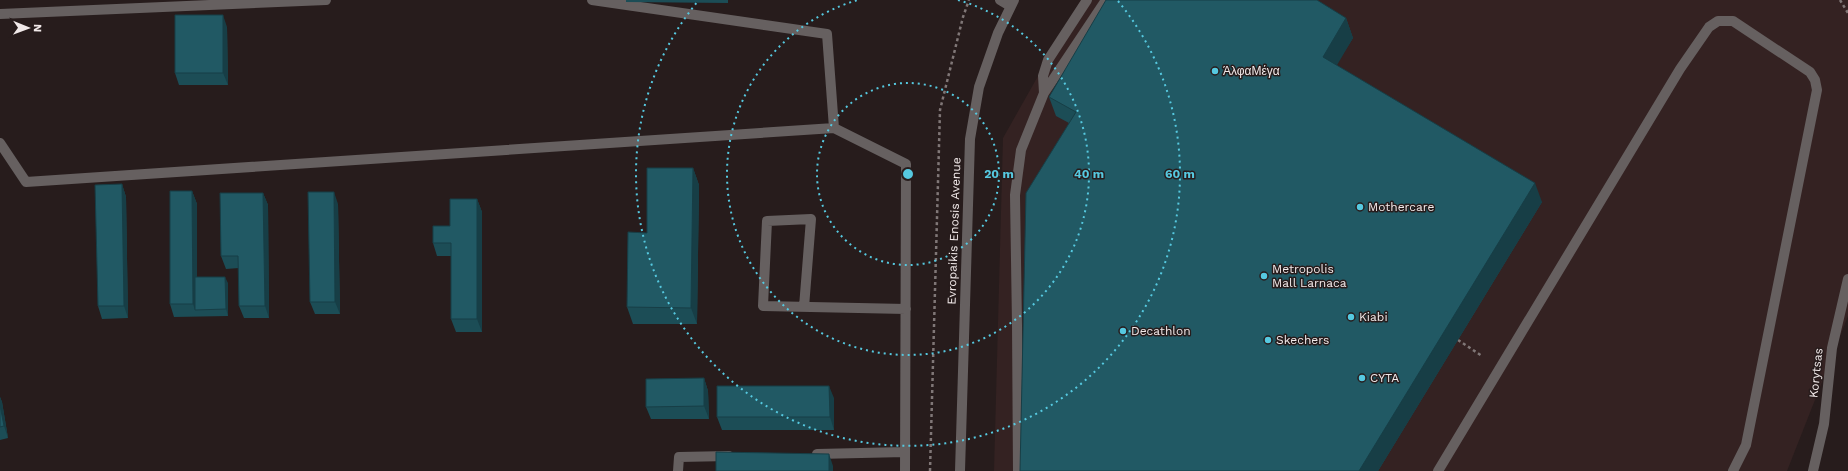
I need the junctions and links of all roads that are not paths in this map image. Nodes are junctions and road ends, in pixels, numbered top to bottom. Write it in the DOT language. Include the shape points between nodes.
graph roads {
  1 [pos="326,0"];
  2 [pos="592,0"];
  3 [pos="1000,0"];
  4 [pos="1087,0"];
  5 [pos="1106,0"];
  6 [pos="1012,3"];
  7 [pos="0,14"];
  8 [pos="1044,93"];
  9 [pos="834,128"];
  10 [pos="0,142"];
  11 [pos="1848,279"];
  12 [pos="804,307"];
  13 [pos="906,309"];
  14 [pos="905,452"];
  15 [pos="803,454"];
  16 [pos="741,456"];
  17 [pos="678,471"];
  18 [pos="905,471"];
  19 [pos="960,471"];
  20 [pos="1018,471"];
  21 [pos="1438,471"];
  22 [pos="1733,471"];
  23 [pos="1813,471"];
  1 -- 7 [label="street"];
  2 -- 9 [label="street" via="827,34"];
  3 -- 6 [label="street"];
  4 -- 8 [label="street" via="1048,60 1043,76"];
  5 -- 8 [label="street"];
  6 -- 19 [label="street, Evropaikis Enosis Avenue" via="998,33 979,87 970,139"];
  8 -- 20 [label="street" via="1021,150 1015,195"];
  9 -- 10 [label="street" via="26,182"];
  9 -- 13 [label="street" via="906,164"];
  11 -- 23 [label="street, Korytsas" via="1832,348 1824,424"];
  12 -- 12 [label="street" via="763,306 767,221 811,219"];
  12 -- 13 [label="street"];
  13 -- 14 [label="street"];
  14 -- 15 [label="street"];
  14 -- 18 [label="street"];
  16 -- 17 [label="street" via="679,457"];
  21 -- 22 [label="street" via="1680,69 1709,27 1718,21 1733,21 1810,72 1817,90 1746,445"];
}
